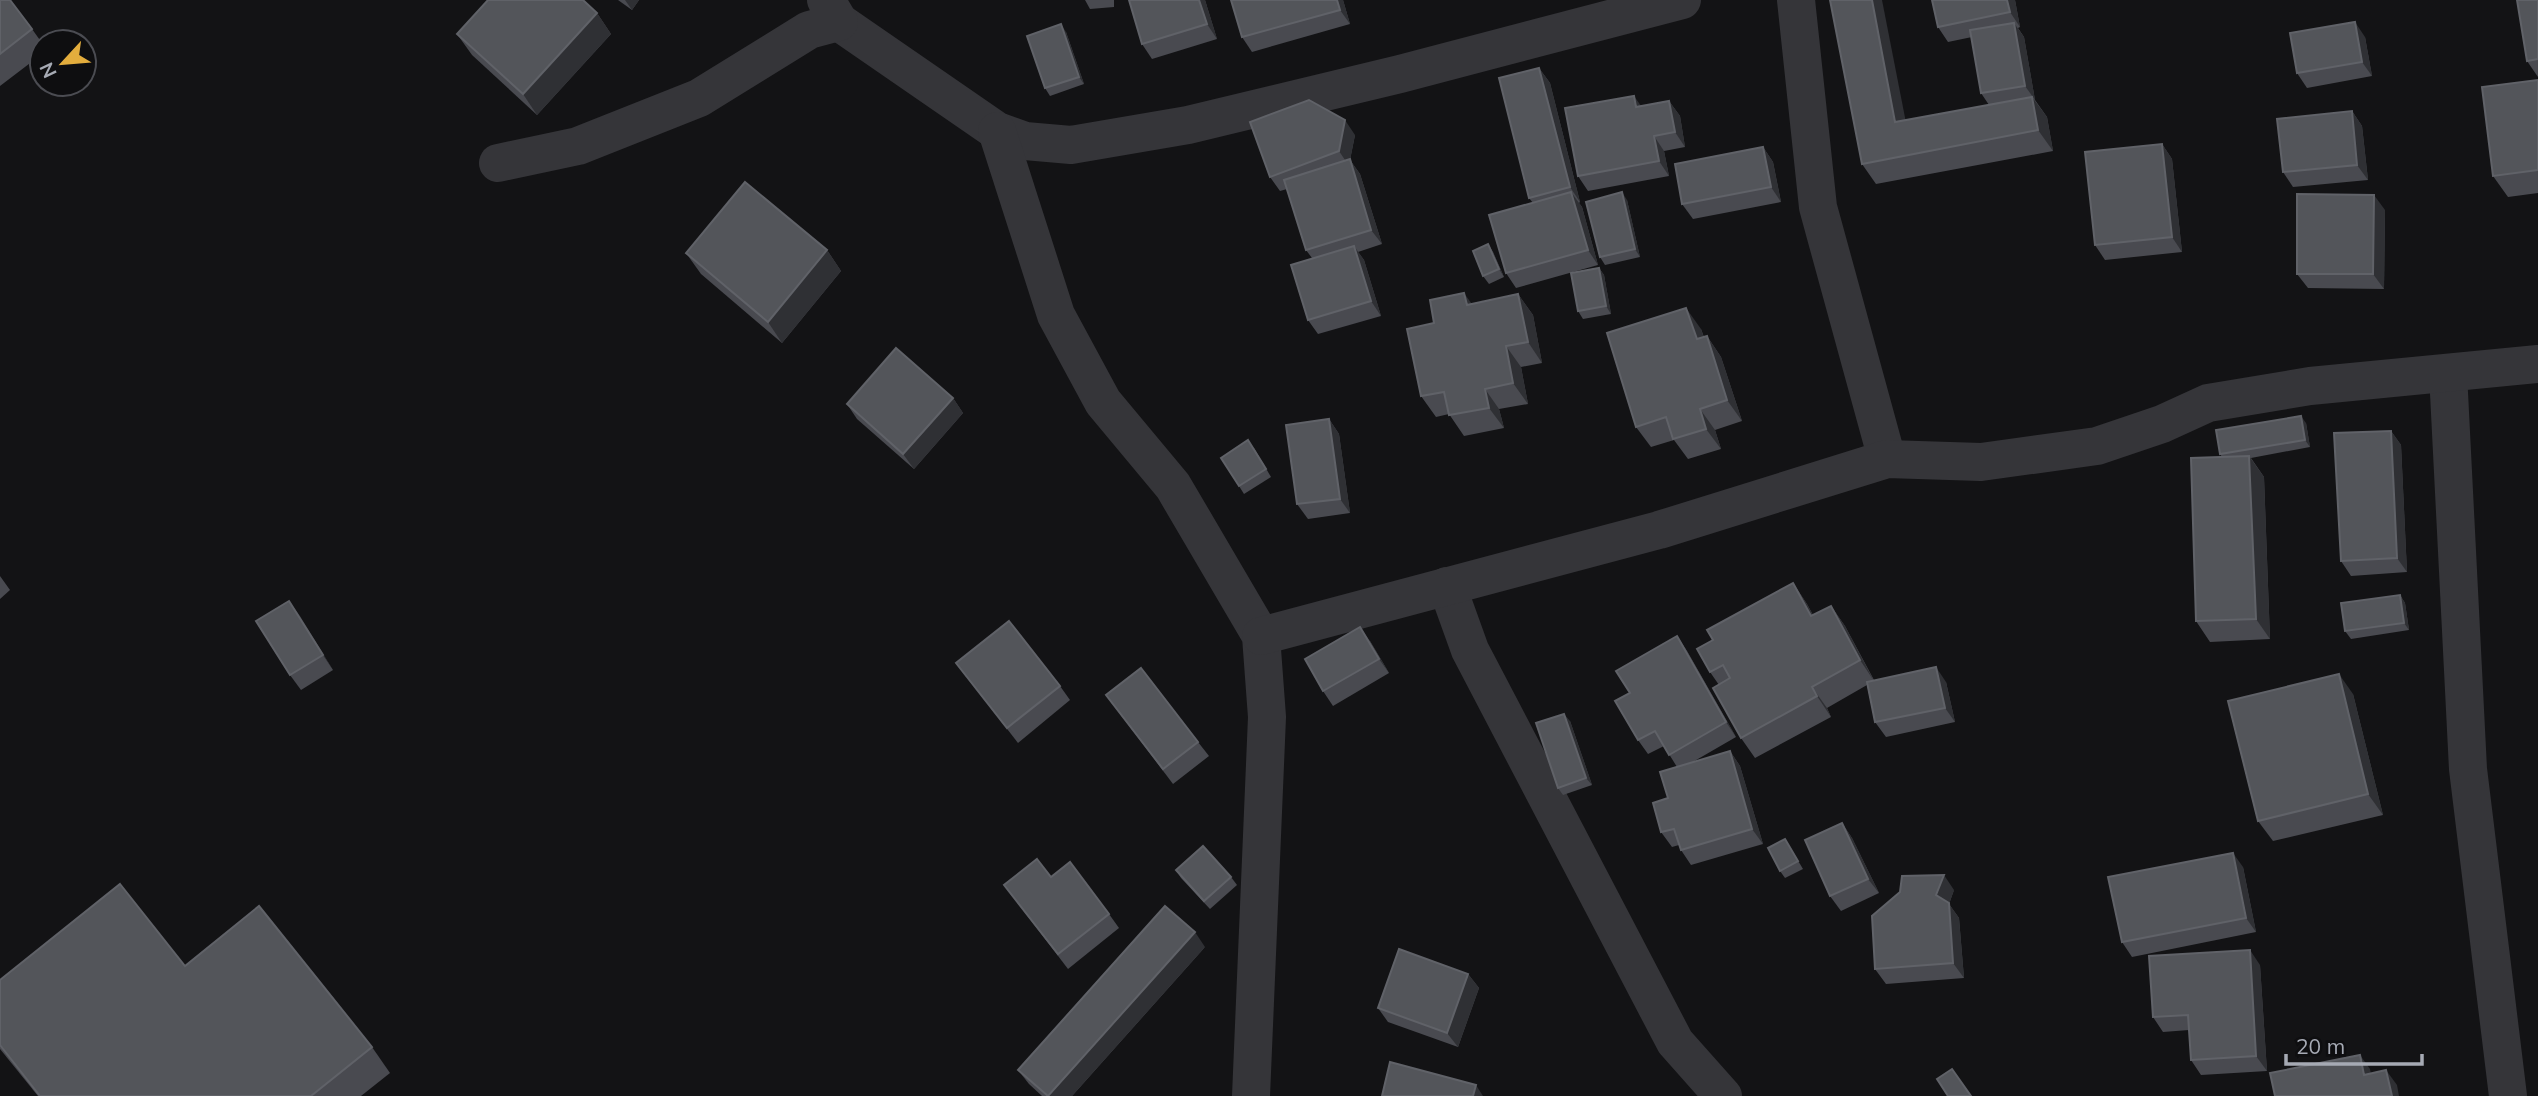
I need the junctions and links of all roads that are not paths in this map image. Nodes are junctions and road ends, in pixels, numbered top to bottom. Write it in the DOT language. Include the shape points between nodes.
graph roads {
  1 [pos="1682,0"];
  2 [pos="1796,0"];
  3 [pos="832,11"];
  4 [pos="997,131"];
  5 [pos="498,163"];
  6 [pos="2538,364"];
  7 [pos="2448,373"];
  8 [pos="1887,459"];
  9 [pos="1447,586"];
  10 [pos="1261,636"];
  11 [pos="1251,1096"];
  12 [pos="1723,1096"];
  13 [pos="2508,1096"];
  1 -- 4 [label="street" via="1188,125 1071,145 1025,141"];
  2 -- 8 [label="street" via="1818,207"];
  3 -- 4 [label="street"];
  3 -- 5 [label="street" via="699,98 578,146"];
  4 -- 10 [label="street" via="1056,315 1103,402 1173,486"];
  6 -- 7 [label="street"];
  7 -- 8 [label="street" via="2310,386 2208,403 2097,446 1981,462"];
  7 -- 13 [label="street" via="2468,769"];
  8 -- 9 [label="street" via="1659,530"];
  9 -- 10 [label="street"];
  9 -- 12 [label="street" via="1470,650 1675,1042"];
  10 -- 11 [label="street" via="1267,717"];
}
